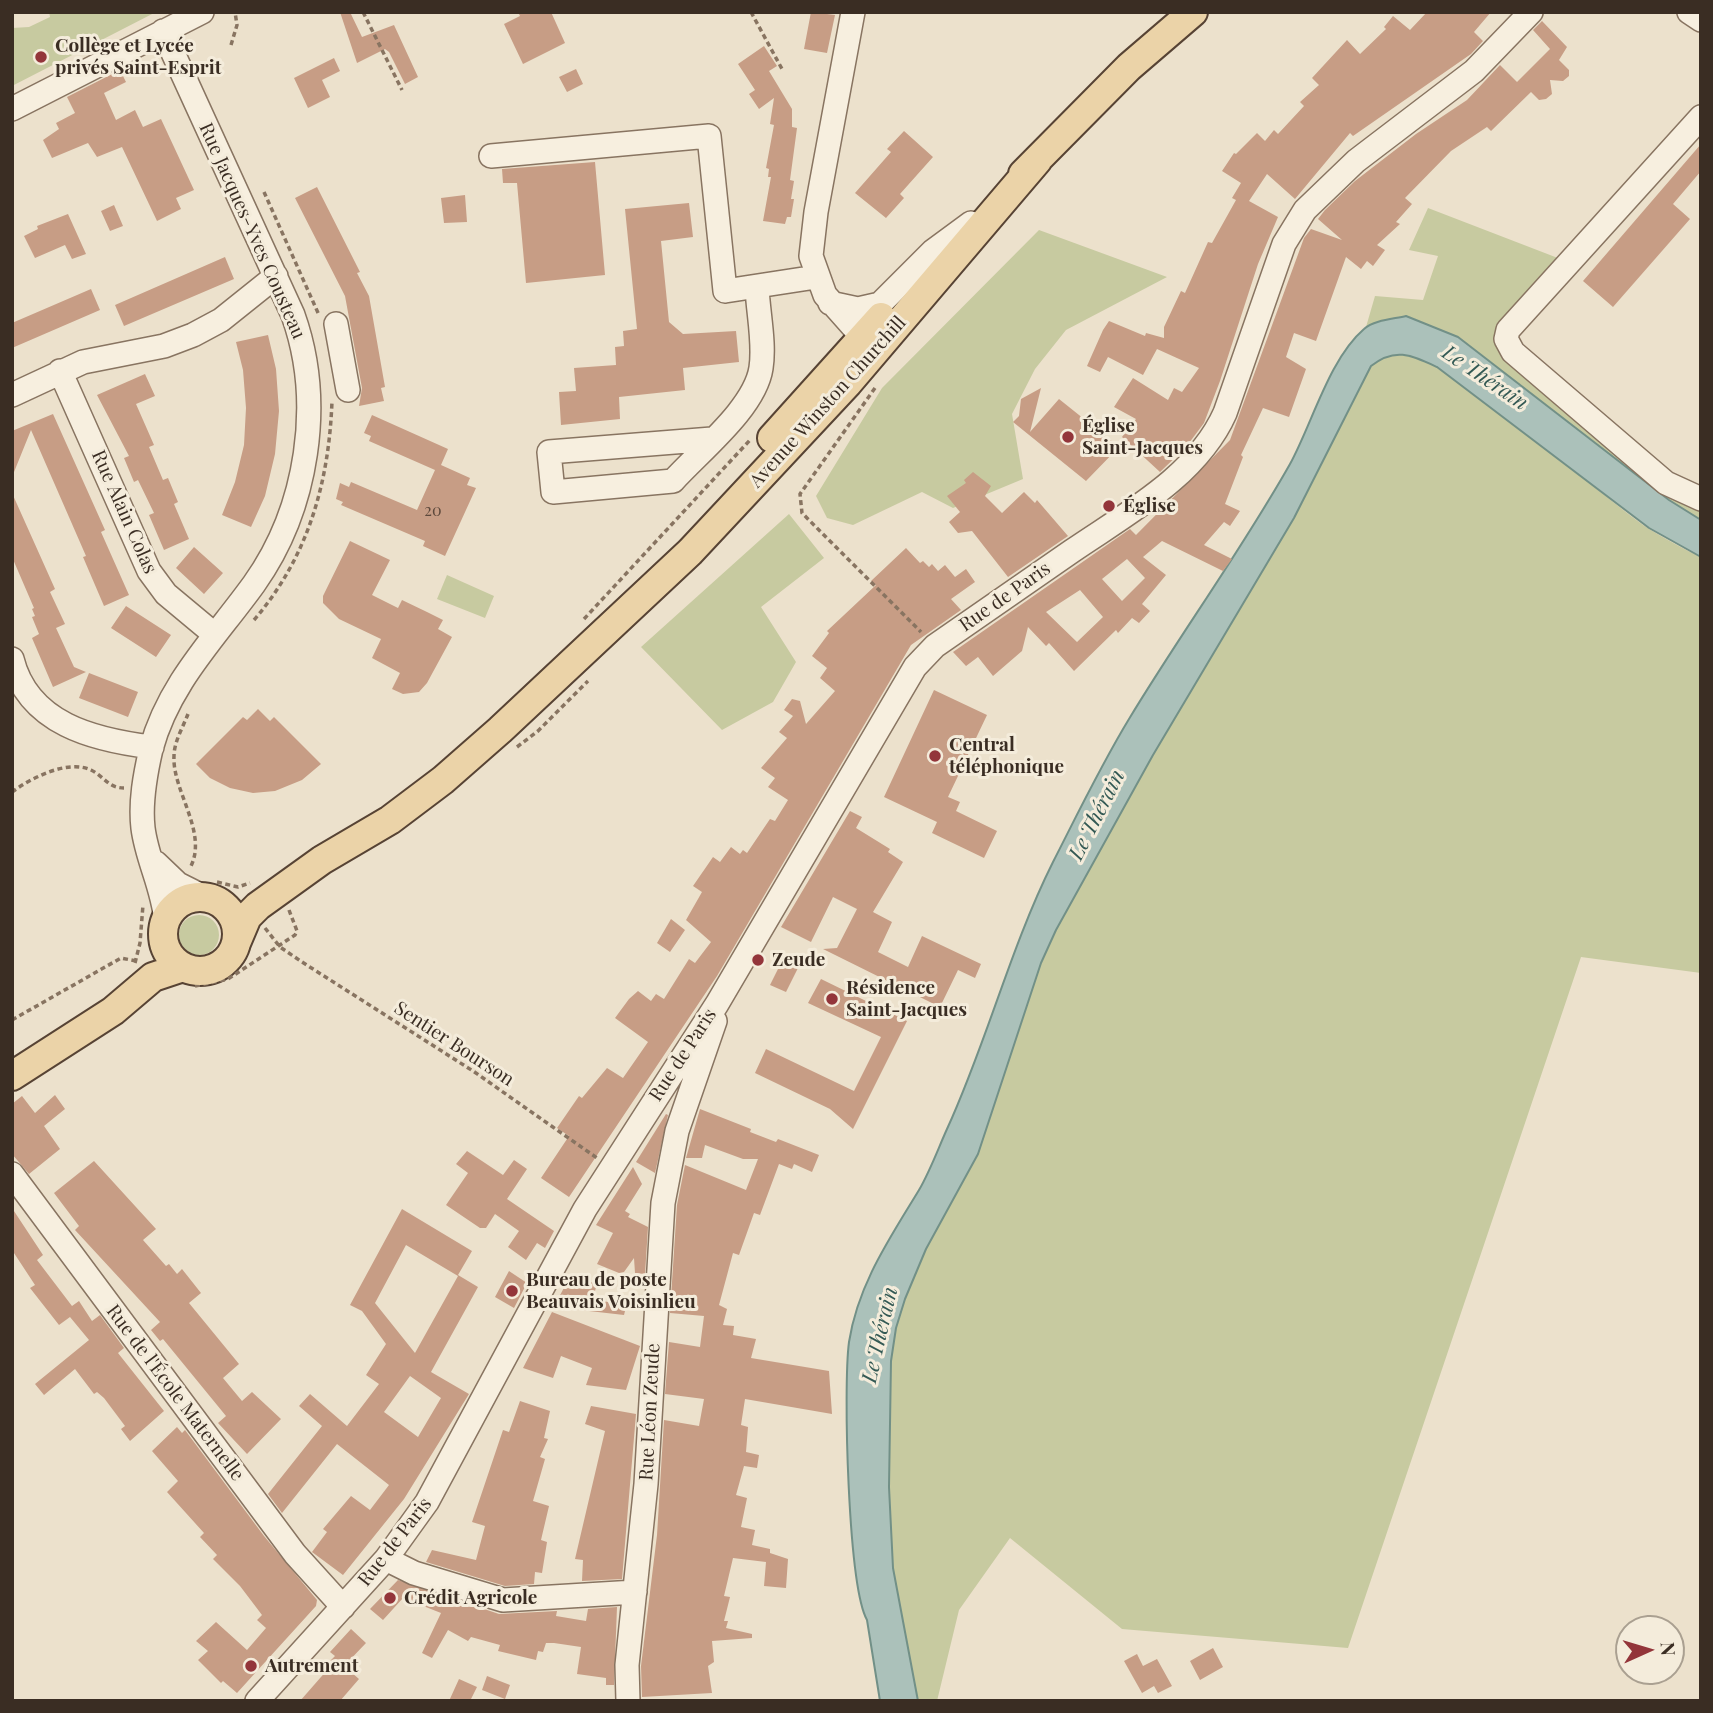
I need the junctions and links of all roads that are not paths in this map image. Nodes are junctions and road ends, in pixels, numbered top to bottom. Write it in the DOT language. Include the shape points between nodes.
graph roads {
  1 [pos="202,12"];
  2 [pos="853,12"];
  3 [pos="1193,12"];
  4 [pos="1531,12"];
  5 [pos="1689,12"];
  6 [pos="1701,20"];
  7 [pos="163,31"];
  8 [pos="12,109"];
  9 [pos="1701,117"];
  10 [pos="491,156"];
  11 [pos="1037,161"];
  12 [pos="971,223"];
  13 [pos="276,276"];
  14 [pos="816,276"];
  15 [pos="757,287"];
  16 [pos="830,303"];
  17 [pos="336,324"];
  18 [pos="869,345"];
  19 [pos="60,371"];
  20 [pos="348,390"];
  21 [pos="12,395"];
  22 [pos="712,439"];
  23 [pos="1701,499"];
  24 [pos="214,634"];
  25 [pos="12,659"];
  26 [pos="152,747"];
  27 [pos="152,858"];
  28 [pos="322,860"];
  29 [pos="207,887"];
  30 [pos="164,927"];
  31 [pos="236,943"];
  32 [pos="183,967"];
  33 [pos="717,1004"];
  34 [pos="82,1030"];
  35 [pos="12,1076"];
  36 [pos="12,1174"];
  37 [pos="386,1559"];
  38 [pos="635,1592"];
  39 [pos="343,1607"];
  40 [pos="257,1701"];
  41 [pos="628,1701"];
  1 -- 7 [label="street"];
  2 -- 14 [label="street" via="813,230 811,256"];
  3 -- 11 [label="main road, Avenue Winston Churchill" via="1129,67"];
  4 -- 33 [label="street, Rue de Paris" via="1474,71 1340,173 1300,216 1284,244 1221,423 1200,452 1116,521 935,646 909,677"];
  5 -- 6 [label="street"];
  7 -- 8 [label="street"];
  7 -- 13 [label="street, Rue Jacques-Yves Cousteau"];
  9 -- 23 [label="street" via="1508,330 1506,339 1513,352 1666,484"];
  10 -- 15 [label="street" via="709,136 725,291"];
  11 -- 12 [label="main road, Avenue Winston Churchill"];
  11 -- 18 [label="main road, Avenue Winston Churchill"];
  12 -- 16 [label="street" via="933,251 880,304 866,309"];
  12 -- 18 [label="main road, Avenue Winston Churchill"];
  13 -- 19 [label="street" via="221,320 193,335"];
  13 -- 24 [label="street, Rue Jacques-Yves Cousteau" via="306,360 304,458 292,507 270,557"];
  14 -- 15 [label="street"];
  14 -- 16 [label="street"];
  15 -- 22 [label="street" via="762,365 757,384 748,401"];
  16 -- 18 [label="street"];
  17 -- 20 [label="street"];
  18 -- 28 [label="main road, Avenue Winston Churchill" via="703,514 605,630 500,730 390,820"];
  19 -- 21 [label="street"];
  19 -- 24 [label="street, Rue Alain Colas" via="149,571 166,594"];
  22 -- 22 [label="street" via="673,481 552,492 549,452"];
  24 -- 26 [label="street, Rue Jacques-Yves Cousteau" via="178,685"];
  25 -- 26 [label="street" via="24,687 62,724 94,738"];
  26 -- 27 [label="street, Rue Jacques-Yves Cousteau" via="143,789 143,830"];
  27 -- 29 [label="street" via="178,884"];
  27 -- 30 [label="street, Rue Jacques-Yves Cousteau" via="162,889"];
  28 -- 29 [label="main road, Avenue Winston Churchill" via="250,894"];
  28 -- 31 [label="main road, Avenue Winston Churchill" via="252,911"];
  29 -- 30 [label="main road" via="182,902"];
  29 -- 31 [label="main road" via="235,921"];
  30 -- 32 [label="main road" via="167,951"];
  30 -- 34 [label="main road" via="156,950 136,977"];
  31 -- 32 [label="main road" via="229,958 214,969"];
  32 -- 34 [label="main road" via="153,977"];
  33 -- 37 [label="street, Rue de Paris" via="610,1167 448,1467"];
  33 -- 38 [label="street, Rue Léon Zeude" via="711,1036 677,1130 666,1184"];
  34 -- 35 [label="main road"];
  36 -- 39 [label="street, Rue de l'École Maternelle" via="295,1554"];
  37 -- 38 [label="street" via="414,1573 503,1600"];
  37 -- 39 [label="street, Rue de Paris"];
  38 -- 41 [label="street, Rue Léon Zeude"];
  39 -- 40 [label="street, Rue de Paris"];
}
